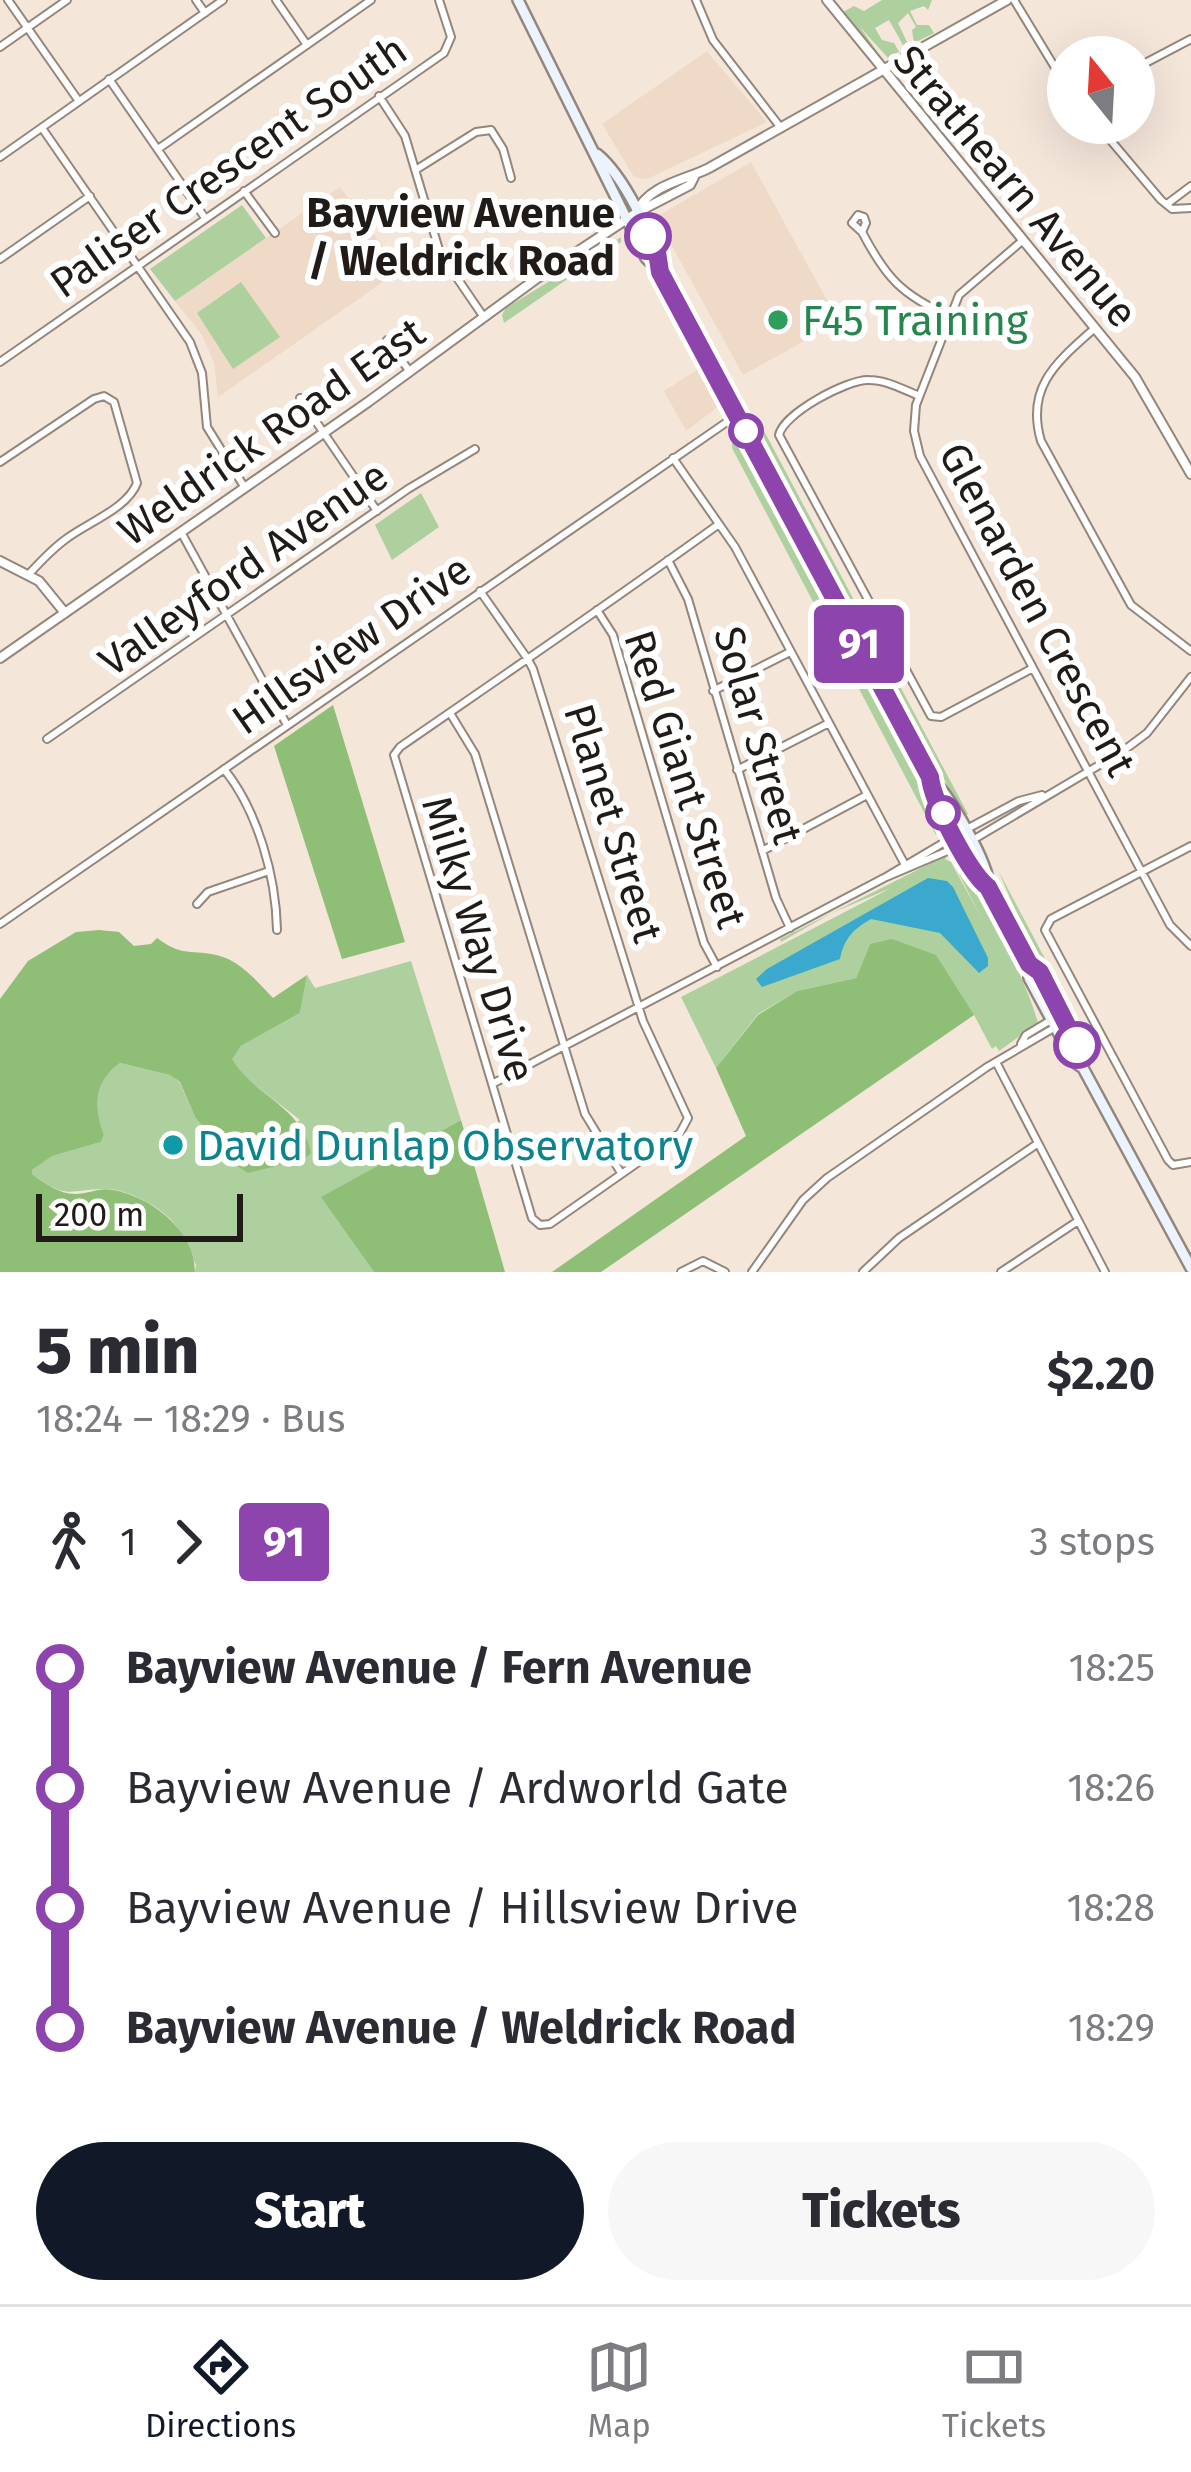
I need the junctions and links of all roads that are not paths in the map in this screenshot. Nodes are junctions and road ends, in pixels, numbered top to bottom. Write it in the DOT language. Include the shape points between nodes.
graph roads {
  1 [pos="8,0"];
  2 [pos="67,0"];
  3 [pos="196,0"];
  4 [pos="224,0"];
  5 [pos="276,0"];
  6 [pos="371,0"];
  7 [pos="439,0"];
  8 [pos="518,0"];
  9 [pos="696,0"];
  10 [pos="827,0"];
  11 [pos="1011,0"];
  12 [pos="205,13"];
  13 [pos="27,28"];
  14 [pos="1191,39"];
  15 [pos="307,45"];
  16 [pos="0,47"];
  17 [pos="1047,56"];
  18 [pos="1155,58"];
  19 [pos="881,70"];
  20 [pos="109,79"];
  21 [pos="379,96"];
  22 [pos="78,101"];
  23 [pos="42,128"];
  24 [pos="781,128"];
  25 [pos="1114,144"];
  26 [pos="158,148"];
  27 [pos="597,154"];
  28 [pos="0,157"];
  29 [pos="417,169"];
  30 [pos="511,178"];
  31 [pos="1191,186"];
  32 [pos="244,190"];
  33 [pos="90,196"];
  34 [pos="1166,204"];
  35 [pos="1191,208"];
  36 [pos="637,213"];
  37 [pos="205,218"];
  38 [pos="626,220"];
  39 [pos="274,232"];
  40 [pos="862,232"];
  41 [pos="1022,241"];
  42 [pos="0,259"];
  43 [pos="137,266"];
  44 [pos="660,272"];
  45 [pos="484,316"];
  46 [pos="950,316"];
  47 [pos="1095,328"];
  48 [pos="387,340"];
  49 [pos="0,362"];
  50 [pos="410,372"];
  51 [pos="918,395"];
  52 [pos="301,398"];
  53 [pos="737,415"];
  54 [pos="325,432"];
  55 [pos="475,449"];
  56 [pos="673,458"];
  57 [pos="0,462"];
  58 [pos="1191,474"];
  59 [pos="245,488"];
  60 [pos="377,511"];
  61 [pos="719,524"];
  62 [pos="181,532"];
  63 [pos="668,560"];
  64 [pos="0,561"];
  65 [pos="29,574"];
  66 [pos="480,591"];
  67 [pos="597,610"];
  68 [pos="65,613"];
  69 [pos="226,616"];
  70 [pos="1191,651"];
  71 [pos="791,652"];
  72 [pos="0,658"];
  73 [pos="527,658"];
  74 [pos="1034,668"];
  75 [pos="1191,676"];
  76 [pos="713,692"];
  77 [pos="450,712"];
  78 [pos="829,723"];
  79 [pos="287,725"];
  80 [pos="46,739"];
  81 [pos="224,769"];
  82 [pos="737,770"];
  83 [pos="1088,770"];
  84 [pos="867,795"];
  85 [pos="963,838"];
  86 [pos="1191,846"];
  87 [pos="762,850"];
  88 [pos="904,863"];
  89 [pos="268,871"];
  90 [pos="1143,871"];
  91 [pos="884,878"];
  92 [pos="197,904"];
  93 [pos="0,924"];
  94 [pos="790,928"];
  95 [pos="277,930"];
  96 [pos="1191,946"];
  97 [pos="717,967"];
  98 [pos="640,1008"];
  99 [pos="1058,1021"];
  100 [pos="565,1048"];
  101 [pos="996,1062"];
  102 [pos="492,1084"];
  103 [pos="1037,1144"];
  104 [pos="1191,1162"];
  105 [pos="621,1173"];
  106 [pos="1078,1220"];
  107 [pos="1191,1268"];
  108 [pos="681,1272"];
  109 [pos="724,1272"];
  110 [pos="752,1272"];
  111 [pos="863,1272"];
  112 [pos="1001,1272"];
  113 [pos="1105,1272"];
  1 -- 13 [label="street"];
  2 -- 13 [label="street"];
  3 -- 12 [label="street"];
  4 -- 12 [label="street"];
  5 -- 15 [label="street"];
  6 -- 15 [label="street"];
  7 -- 21 [label="street, Paliser Crescent South" via="449,46"];
  8 -- 27 [label="main road"];
  9 -- 24 [label="street" via="713,40"];
  10 -- 19 [label="street, Strathearn Avenue"];
  11 -- 17 [label="street"];
  11 -- 19 [label="street, Weldrick Road East"];
  12 -- 20 [label="street"];
  13 -- 16 [label="street"];
  13 -- 22 [label="street"];
  14 -- 18 [label="street"];
  15 -- 26 [label="street"];
  19 -- 24 [label="street, Weldrick Road East"];
  19 -- 41 [label="street, Strathearn Avenue"];
  20 -- 22 [label="street"];
  20 -- 26 [label="street"];
  21 -- 29 [label="street"];
  21 -- 32 [label="street, Paliser Crescent South"];
  22 -- 23 [label="street"];
  23 -- 28 [label="street"];
  23 -- 33 [label="street"];
  24 -- 36 [label="street, Weldrick Road East" via="683,176 641,202"];
  25 -- 34 [label="street"];
  26 -- 37 [label="street"];
  27 -- 36 [label="main road"];
  27 -- 38 [label="main road"];
  29 -- 30 [label="street" via="491,130"];
  29 -- 45 [label="street" via="433,239"];
  31 -- 34 [label="street"];
  32 -- 37 [label="street, Paliser Crescent South"];
  32 -- 39 [label="street"];
  33 -- 42 [label="street"];
  33 -- 43 [label="street"];
  34 -- 35 [label="street"];
  36 -- 38 [label="street, Weldrick Road East"];
  36 -- 44 [label="main road"];
  37 -- 43 [label="street, Paliser Crescent South"];
  38 -- 44 [label="main road"];
  38 -- 45 [label="street, Weldrick Road East"];
  40 -- 46 [label="street" via="903,292"];
  41 -- 46 [label="street, Glenarden Crescent" via="959,295"];
  41 -- 47 [label="street, Strathearn Avenue"];
  43 -- 49 [label="street, Paliser Crescent South"];
  43 -- 59 [label="street" via="190,343 207,427"];
  44 -- 53 [label="main road"];
  45 -- 50 [label="street, Weldrick Road East"];
  46 -- 51 [label="street, Glenarden Crescent"];
  47 -- 58 [label="street, Strathearn Avenue" via="1148,396"];
  47 -- 70 [label="street" via="1052,369 1036,412 1041,441 1131,605"];
  48 -- 50 [label="street"];
  50 -- 54 [label="street, Weldrick Road East"];
  51 -- 74 [label="street, Glenarden Crescent" via="920,456"];
  51 -- 74 [label="street" via="854,382 788,417 779,435 931,716"];
  52 -- 54 [label="street"];
  53 -- 56 [label="street, Hillsview Drive"];
  53 -- 85 [label="main road"];
  54 -- 59 [label="street, Weldrick Road East"];
  54 -- 60 [label="street"];
  55 -- 60 [label="street, Valleyford Avenue"];
  56 -- 61 [label="street"];
  56 -- 66 [label="street, Hillsview Drive"];
  57 -- 65 [label="street" via="94,399 115,402 135,490"];
  59 -- 62 [label="street, Weldrick Road East"];
  60 -- 69 [label="street, Valleyford Avenue"];
  61 -- 63 [label="street, Milky Way Drive"];
  61 -- 71 [label="street"];
  62 -- 68 [label="street, Weldrick Road East"];
  62 -- 69 [label="street"];
  63 -- 67 [label="street, Milky Way Drive"];
  63 -- 76 [label="street, Solar Street" via="688,599"];
  64 -- 65 [label="street"];
  65 -- 68 [label="street"];
  66 -- 73 [label="street, Planet Street"];
  66 -- 79 [label="street, Hillsview Drive"];
  67 -- 73 [label="street, Milky Way Drive"];
  67 -- 97 [label="street, Red Giant Street" via="613,635"];
  68 -- 72 [label="street, Weldrick Road East"];
  69 -- 79 [label="street"];
  69 -- 80 [label="street, Valleyford Avenue"];
  71 -- 76 [label="street"];
  71 -- 78 [label="street"];
  73 -- 77 [label="street, Milky Way Drive"];
  73 -- 98 [label="street, Planet Street"];
  74 -- 83 [label="street, Glenarden Crescent"];
  75 -- 83 [label="street" via="1148,733"];
  76 -- 82 [label="street, Solar Street"];
  77 -- 100 [label="street" via="475,754"];
  77 -- 102 [label="street, Milky Way Drive" via="400,747 394,761"];
  78 -- 82 [label="street"];
  78 -- 84 [label="street"];
  79 -- 81 [label="street, Hillsview Drive"];
  81 -- 89 [label="street" via="244,797"];
  81 -- 93 [label="street, Hillsview Drive"];
  82 -- 87 [label="street, Solar Street"];
  83 -- 85 [label="street" via="1024,812"];
  83 -- 90 [label="street, Glenarden Crescent"];
  84 -- 87 [label="street"];
  84 -- 88 [label="street"];
  85 -- 88 [label="street"];
  85 -- 91 [label="street"];
  85 -- 99 [label="main road" via="1040,972"];
  86 -- 90 [label="street"];
  87 -- 94 [label="street, Solar Street"];
  88 -- 91 [label="street"];
  89 -- 92 [label="street" via="208,892"];
  89 -- 95 [label="street"];
  90 -- 96 [label="street, Glenarden Crescent" via="1170,925"];
  90 -- 104 [label="street" via="1047,923 1048,941 1168,1160"];
  91 -- 94 [label="street"];
  94 -- 97 [label="street"];
  97 -- 98 [label="street"];
  98 -- 100 [label="street"];
  98 -- 105 [label="street, Milky Way Drive" via="688,1118 680,1133"];
  99 -- 101 [label="street"];
  99 -- 107 [label="main road"];
  100 -- 102 [label="street"];
  100 -- 105 [label="street" via="585,1114"];
  101 -- 103 [label="street"];
  101 -- 110 [label="street" via="814,1189"];
  102 -- 105 [label="street, Milky Way Drive" via="540,1225"];
  103 -- 106 [label="street"];
  103 -- 111 [label="street" via="899,1238"];
  106 -- 112 [label="street"];
  106 -- 113 [label="street"];
  108 -- 109 [label="street" via="703,1261"];
}
